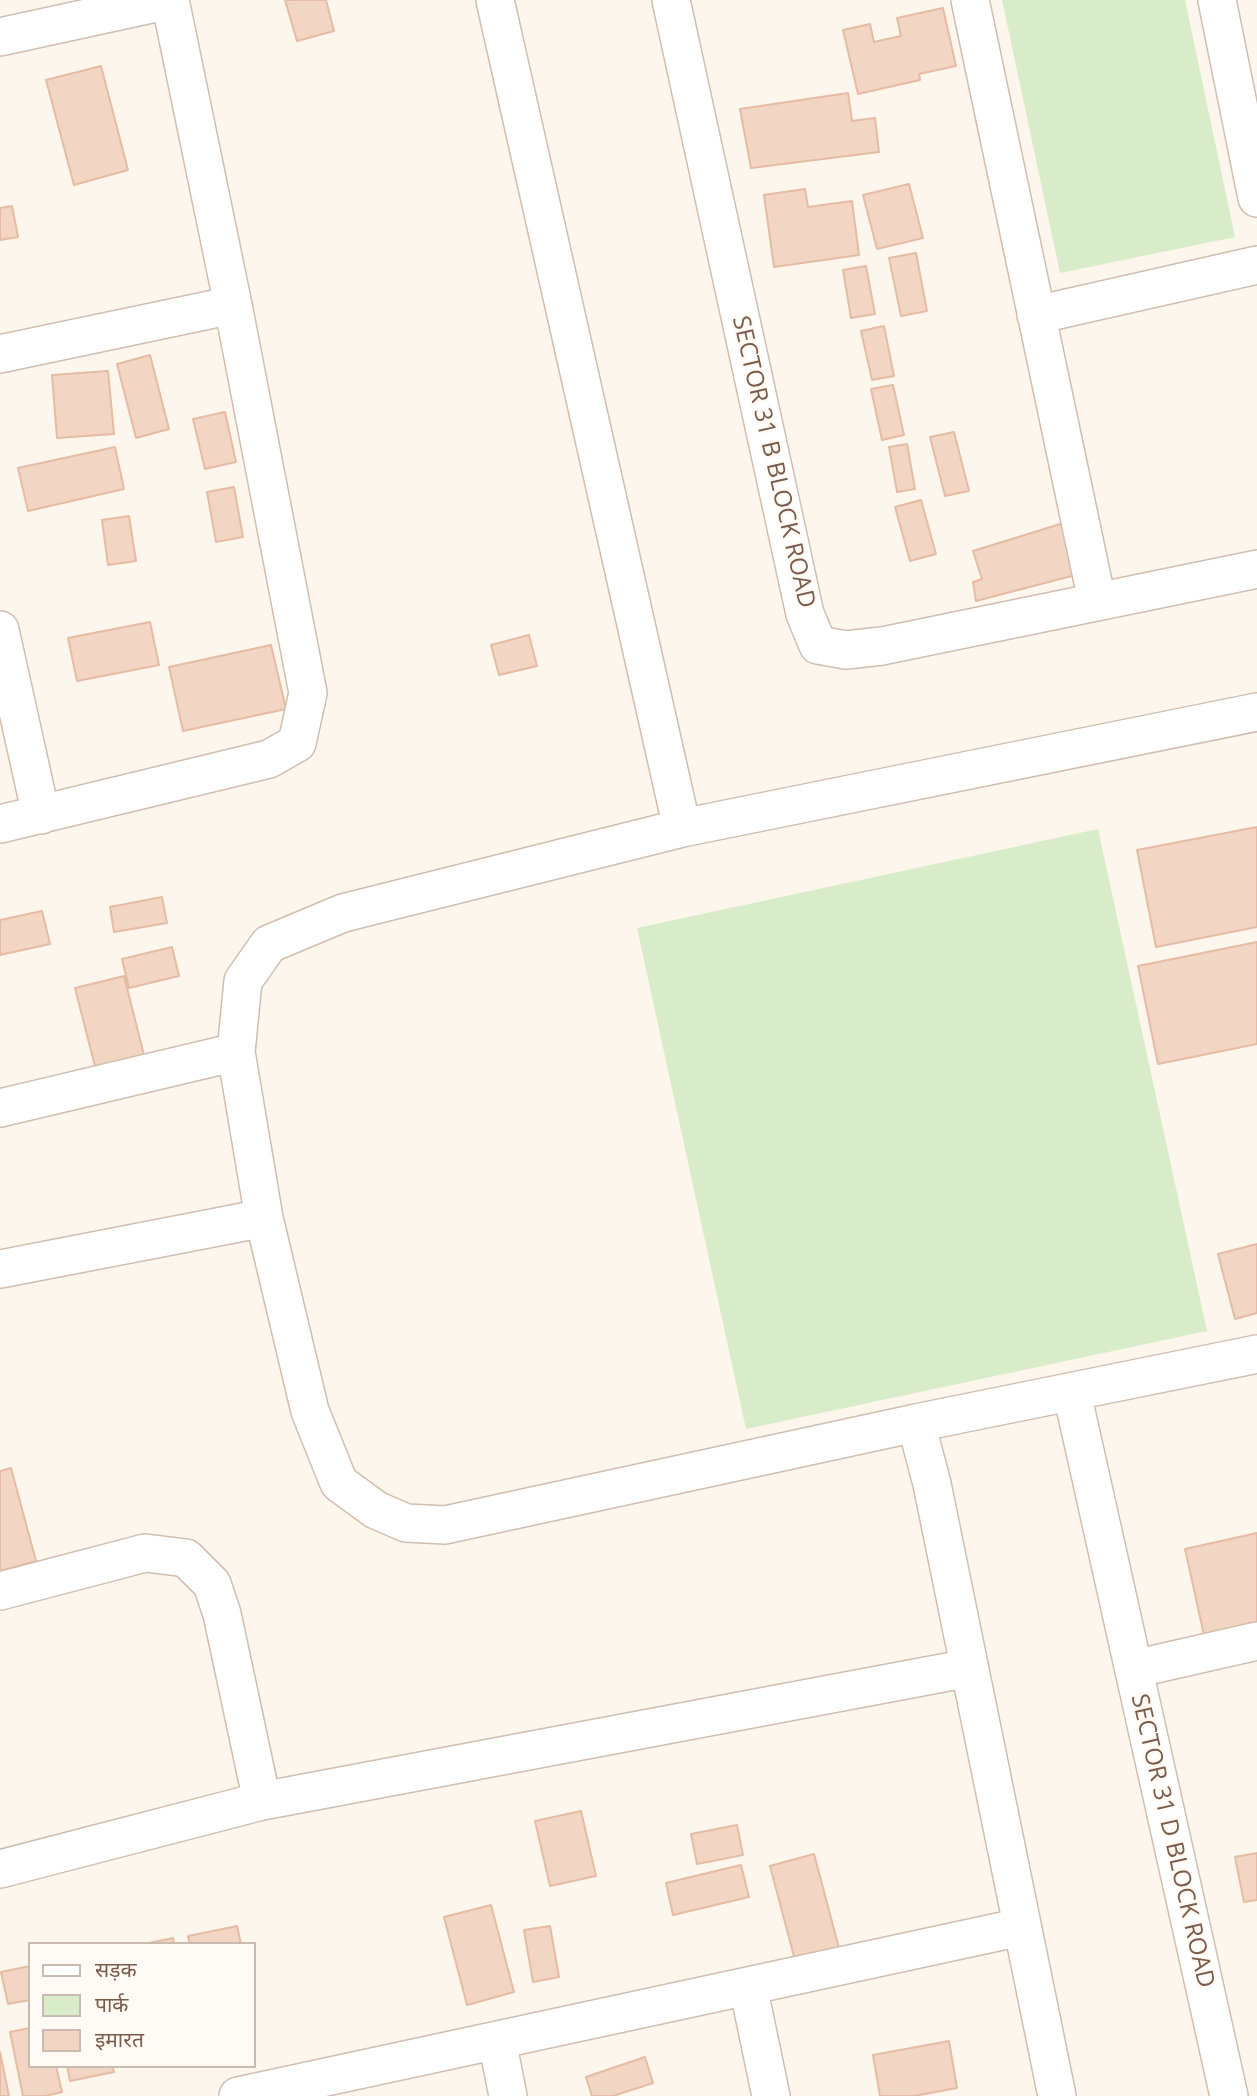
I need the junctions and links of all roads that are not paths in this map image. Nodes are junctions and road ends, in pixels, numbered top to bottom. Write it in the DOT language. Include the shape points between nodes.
graph roads {
  1 [pos="170,0"];
  2 [pos="495,0"];
  3 [pos="671,0"];
  4 [pos="970,0"];
  5 [pos="1217,0"];
  6 [pos="0,37"];
  7 [pos="1257,198"];
  8 [pos="1257,265"];
  9 [pos="233,305"];
  10 [pos="1036,315"];
  11 [pos="0,354"];
  12 [pos="1257,569"];
  13 [pos="1097,601"];
  14 [pos="0,630"];
  15 [pos="1257,712"];
  16 [pos="41,815"];
  17 [pos="0,824"];
  18 [pos="682,828"];
  19 [pos="236,1052"];
  20 [pos="0,1108"];
  21 [pos="264,1218"];
  22 [pos="0,1269"];
  23 [pos="1257,1354"];
  24 [pos="1072,1393"];
  25 [pos="916,1423"];
  26 [pos="0,1591"];
  27 [pos="1257,1641"];
  28 [pos="969,1668"];
  29 [pos="1134,1669"];
  30 [pos="261,1801"];
  31 [pos="0,1869"];
  32 [pos="1021,1927"];
  33 [pos="748,1986"];
  34 [pos="497,2040"];
  35 [pos="238,2096"];
  36 [pos="508,2096"];
  37 [pos="771,2096"];
  38 [pos="1057,2096"];
  39 [pos="1229,2096"];
  1 -- 6 [label="street"];
  1 -- 9 [label="street"];
  2 -- 18 [label="street"];
  3 -- 13 [label="street, SECTOR 31 B BLOCK ROAD" via="805,614 818,645 846,650 882,646"];
  4 -- 10 [label="street"];
  5 -- 7 [label="street"];
  8 -- 10 [label="street"];
  9 -- 11 [label="street"];
  9 -- 16 [label="street" via="308,692 297,743 269,759"];
  10 -- 13 [label="street"];
  12 -- 13 [label="street, SECTOR 31 B BLOCK ROAD"];
  14 -- 16 [label="street"];
  15 -- 18 [label="street"];
  16 -- 17 [label="street"];
  18 -- 19 [label="street" via="343,913 269,944 243,981"];
  19 -- 20 [label="street"];
  19 -- 21 [label="street"];
  21 -- 22 [label="street"];
  21 -- 25 [label="street" via="310,1411 340,1483 376,1510 406,1523 445,1525"];
  23 -- 24 [label="street"];
  24 -- 25 [label="street"];
  24 -- 29 [label="street"];
  25 -- 28 [label="street"];
  26 -- 30 [label="street" via="145,1553 186,1558 212,1584 222,1614"];
  27 -- 29 [label="street, SECTOR 31 D BLOCK ROAD"];
  28 -- 30 [label="street"];
  28 -- 32 [label="street"];
  29 -- 39 [label="street, SECTOR 31 D BLOCK ROAD"];
  30 -- 31 [label="street"];
  32 -- 33 [label="street"];
  32 -- 38 [label="street"];
  33 -- 34 [label="street"];
  33 -- 37 [label="street"];
  34 -- 35 [label="street"];
  34 -- 36 [label="street"];
}
